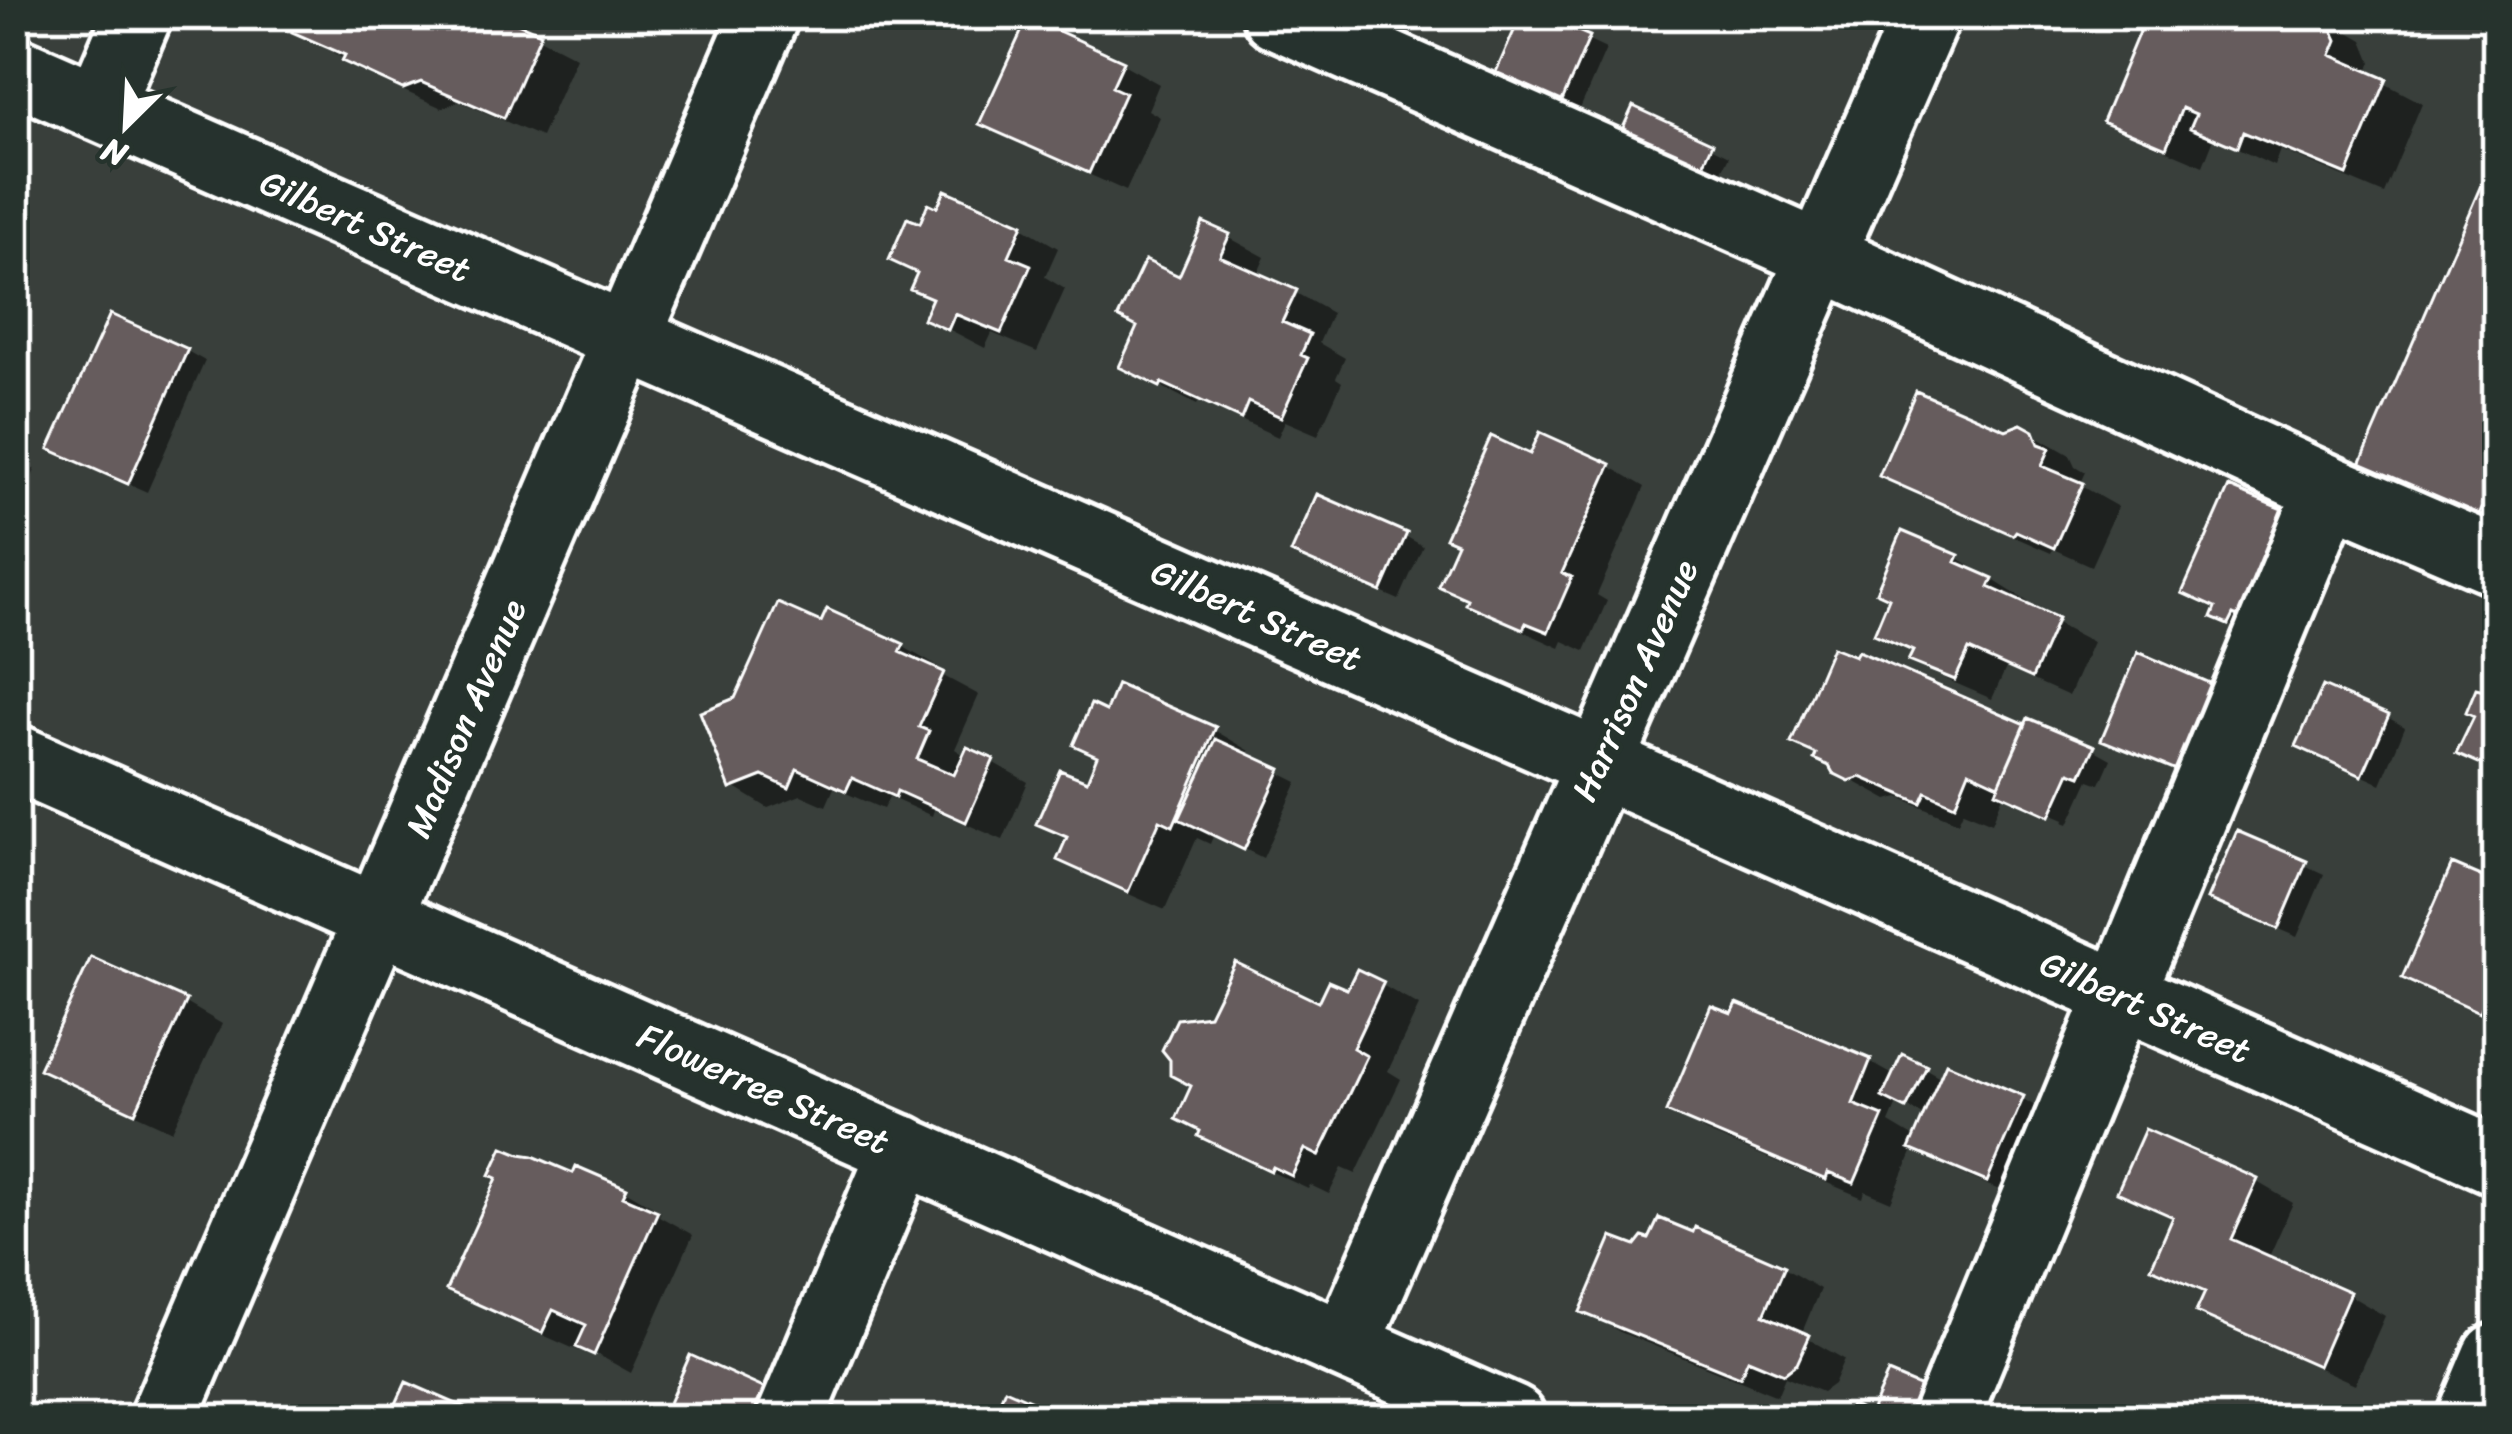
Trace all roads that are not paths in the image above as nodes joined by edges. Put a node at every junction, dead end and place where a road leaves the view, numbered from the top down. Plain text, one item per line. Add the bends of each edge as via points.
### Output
1 (138, 15) edge
2 (765, 15) edge
3 (1276, 15) edge
4 (1926, 15) edge
5 (15, 70) edge
6 (98, 107) junction
7 (1820, 255) junction
8 (627, 340) junction
9 (2329, 489) junction
10 (2497, 561) edge
11 (15, 758) edge
12 (1598, 763) junction
13 (380, 919) junction
14 (2118, 994) junction
15 (903, 1149) junction
16 (2497, 1161) edge
17 (1346, 1346) junction
18 (2497, 1357) edge
19 (1403, 1397) edge
20 (163, 1419) edge
21 (790, 1419) edge
22 (1513, 1419) edge
23 (1945, 1419) edge
24 (2471, 1419) edge

1 - 6 street
2 - 8 street, Madison Avenue
3 - 7 street
4 - 7 street, Harrison Avenue
5 - 6 street, Gilbert Street
6 - 8 street, Gilbert Street
7 - 9 street
7 - 12 street, Harrison Avenue
8 - 12 street, Gilbert Street
8 - 13 street, Madison Avenue
9 - 10 street
9 - 14 street
11 - 13 street, Flowerree Street
12 - 14 street, Gilbert Street
12 - 17 street, Harrison Avenue
13 - 15 street, Flowerree Street
13 - 20 street, Madison Avenue
14 - 16 street, Gilbert Street
14 - 23 street
15 - 17 street, Flowerree Street
15 - 21 street
17 - 19 street, Flowerree Street
18 - 24 street
19 - 22 street, Flowerree Street

